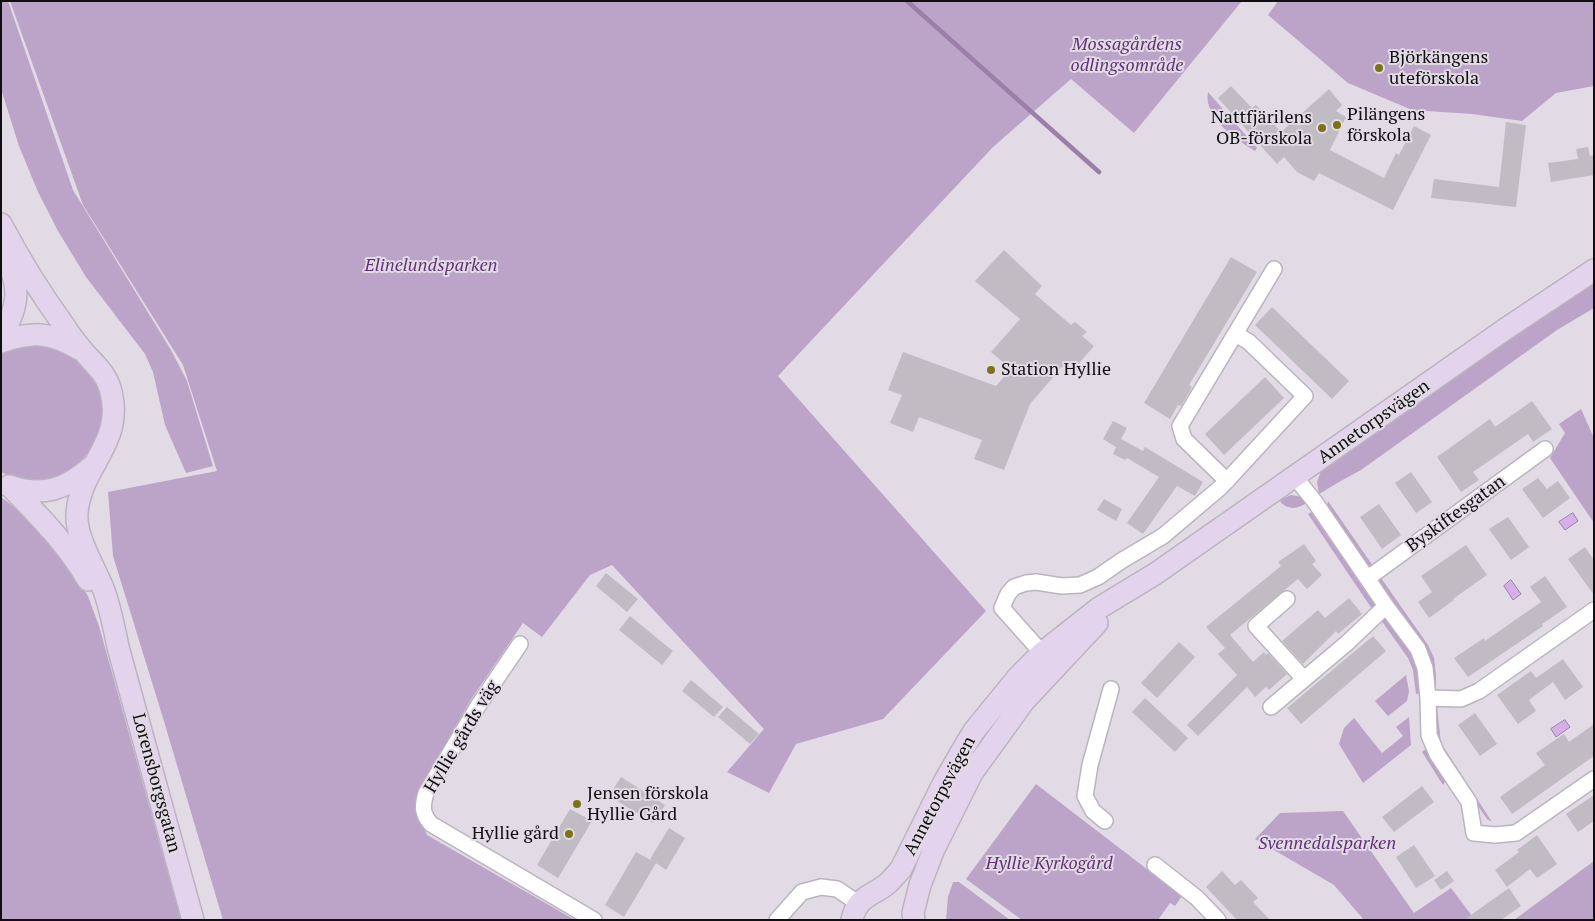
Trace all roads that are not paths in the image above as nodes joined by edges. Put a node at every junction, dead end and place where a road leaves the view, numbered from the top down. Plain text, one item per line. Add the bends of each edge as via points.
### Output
1 (1, 224) edge
2 (1, 245) edge
3 (1274, 269) dead end
4 (1594, 270) edge
5 (1236, 334) junction
6 (1, 337) edge
7 (1, 342) edge
8 (84, 352) junction
9 (1545, 449) dead end
10 (94, 464) junction
11 (1295, 477) junction
12 (1227, 481) junction
13 (6, 484) edge
14 (1368, 578) junction
15 (1287, 599) dead end
16 (1386, 606) junction
17 (1594, 610) edge
18 (520, 644) dead end
19 (118, 646) junction
20 (1050, 659) junction
21 (1304, 679) junction
22 (1110, 689) dead end
23 (1428, 698) junction
24 (1271, 707) dead end
25 (1594, 779) edge
26 (1105, 821) dead end
27 (1155, 865) dead end
28 (876, 891) junction
29 (855, 911) edge
30 (913, 916) edge
31 (193, 920) edge
32 (594, 920) edge
33 (777, 920) edge
34 (1218, 920) edge

1 - 8 main road, Lorensborgsgatan via 31,278
2 - 6 main road via 17,293 9,324
3 - 5 street
4 - 11 main road, Annetorpsvägen
5 - 12 street via 1180,426 1184,439
5 - 12 street via 1249,342 1305,396
7 - 8 main road, Lorensborgsgatan via 18,336 42,334 68,342
8 - 10 main road, Lorensborgsgatan via 102,372 112,402 110,433
9 - 14 street, Byskiftesgatan
10 - 13 main road, Lorensborgsgatan via 70,484 56,489 39,492
10 - 19 main road, Lorensborgsgatan via 80,497 78,529 103,590
11 - 14 street
11 - 20 main road, Annetorpsvägen via 1155,574 1099,608
12 - 20 street via 1164,536 1098,578 1080,585 1036,582 1014,587 1002,608
13 - 19 main road, Lorensborgsgatan via 47,524 77,561
14 - 16 street
15 - 21 street via 1256,626
16 - 21 street
16 - 23 street via 1418,649 1426,668
17 - 23 street via 1479,690 1462,699
18 - 32 street, Hyllie gårds väg via 474,712 429,788 423,810 431,824
19 - 31 main road, Lorensborgsgatan
20 - 28 main road, Annetorpsvägen via 1018,677 974,732 944,782 900,869 894,878
20 - 30 main road, Annetorpsvägen via 972,773 934,849 920,885
21 - 24 street
22 - 26 street via 1085,796
23 - 25 street via 1429,735 1437,754 1470,802 1474,833 1516,833
27 - 34 street
28 - 29 main road, Annetorpsvägen via 866,896
28 - 30 main road, Annetorpsvägen via 897,894 908,903
29 - 33 street via 837,889 822,887 802,892

